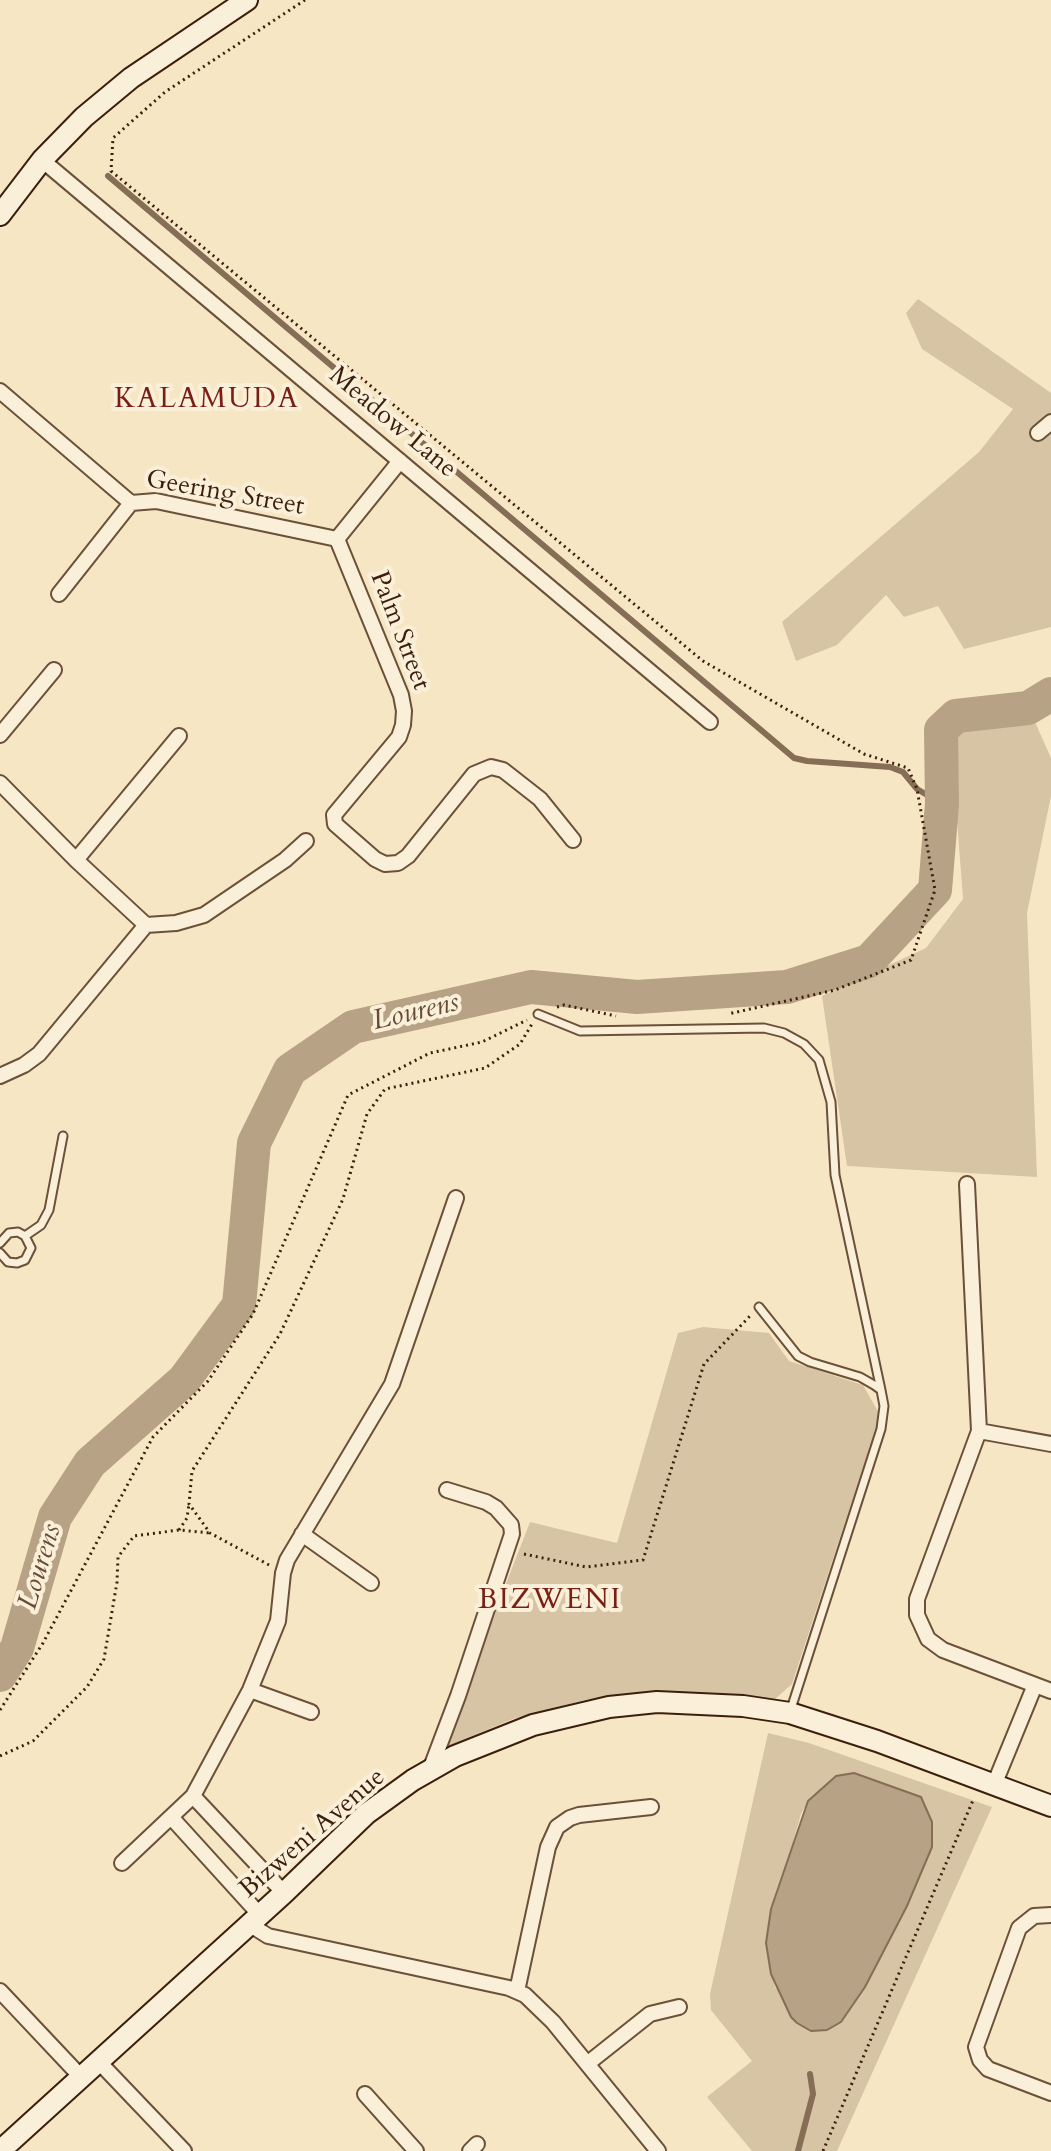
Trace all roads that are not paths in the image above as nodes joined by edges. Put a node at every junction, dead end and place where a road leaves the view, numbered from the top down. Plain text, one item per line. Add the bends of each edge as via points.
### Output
1 (247, 0) edge
2 (42, 160) junction
3 (0, 215) edge
4 (0, 391) edge
5 (1051, 422) edge
6 (1038, 433) dead end
7 (400, 461) junction
8 (131, 503) junction
9 (337, 539) junction
10 (59, 594) dead end
11 (54, 670) dead end
12 (710, 722) dead end
13 (0, 735) edge
14 (179, 736) dead end
15 (0, 783) edge
16 (573, 840) dead end
17 (306, 841) dead end
18 (76, 860) junction
19 (146, 925) junction
20 (538, 1014) road end
21 (0, 1076) edge
22 (63, 1136) dead end
23 (967, 1184) dead end
24 (456, 1198) dead end
25 (25, 1236) junction
26 (0, 1243) edge
27 (1, 1258) edge
28 (759, 1307) road end
29 (881, 1390) junction
30 (979, 1431) junction
31 (1051, 1444) edge
32 (447, 1490) dead end
33 (302, 1534) junction
34 (371, 1583) dead end
35 (1035, 1685) junction
36 (250, 1690) junction
37 (1051, 1691) edge
38 (311, 1712) dead end
39 (790, 1713) junction
40 (430, 1771) junction
41 (988, 1783) junction
42 (193, 1796) junction
43 (1051, 1806) edge
44 (651, 1807) dead end
45 (171, 1817) junction
46 (122, 1863) dead end
47 (284, 1893) junction
48 (1051, 1915) edge
49 (255, 1920) junction
50 (0, 1991) edge
51 (517, 1991) junction
52 (679, 2007) dead end
53 (100, 2063) junction
54 (587, 2064) junction
55 (82, 2078) junction
56 (1051, 2093) edge
57 (365, 2094) dead end
58 (0, 2151) edge
59 (184, 2151) edge
60 (416, 2151) edge
61 (658, 2151) edge

1 - 2 street via 131,78
2 - 3 street
2 - 7 street, Meadow Lane
4 - 8 street, Geering Street
5 - 6 street
7 - 9 street
7 - 12 street, Meadow Lane
8 - 9 street, Geering Street via 156,501
8 - 10 street
9 - 16 street, Palm Street via 404,711 392,748 333,819 337,827 375,859 398,863 474,774 491,767 533,792
11 - 13 street
14 - 18 street
15 - 18 street
17 - 19 street via 204,915
18 - 19 street
19 - 21 street via 39,1054
20 - 29 lane via 580,1031 764,1028 804,1044 819,1060 831,1102 835,1175
22 - 25 lane via 49,1210 41,1225
23 - 30 street
24 - 33 street via 392,1384
25 - 26 lane via 9,1233
25 - 27 lane via 31,1248 25,1260 12,1263
28 - 29 lane via 798,1356 860,1377
29 - 39 lane via 881,1429
30 - 31 street
30 - 35 street via 917,1599 917,1615 928,1639 943,1650
32 - 40 street via 486,1502 505,1516 512,1534
33 - 34 street
33 - 36 street via 283,1573 278,1621
35 - 37 street
35 - 41 street
36 - 38 street
36 - 42 street
39 - 40 street, Bizweni Avenue via 700,1703 609,1707 496,1738
39 - 41 street, Bizweni Avenue
40 - 47 street, Bizweni Avenue via 366,1814
41 - 43 street, Bizweni Avenue
42 - 45 street
42 - 47 street
44 - 51 street via 579,1815 557,1827 548,1847
45 - 46 street
45 - 49 street
47 - 49 street, Bizweni Avenue
48 - 56 street via 1034,1916 1019,1928 976,2047 988,2069
49 - 51 street via 268,1936
49 - 53 street, Bizweni Avenue
50 - 55 street
51 - 54 street via 538,2006
52 - 54 street via 650,2014
53 - 55 street, Bizweni Avenue
53 - 59 street
54 - 61 street
55 - 58 street, Bizweni Avenue
57 - 60 street

